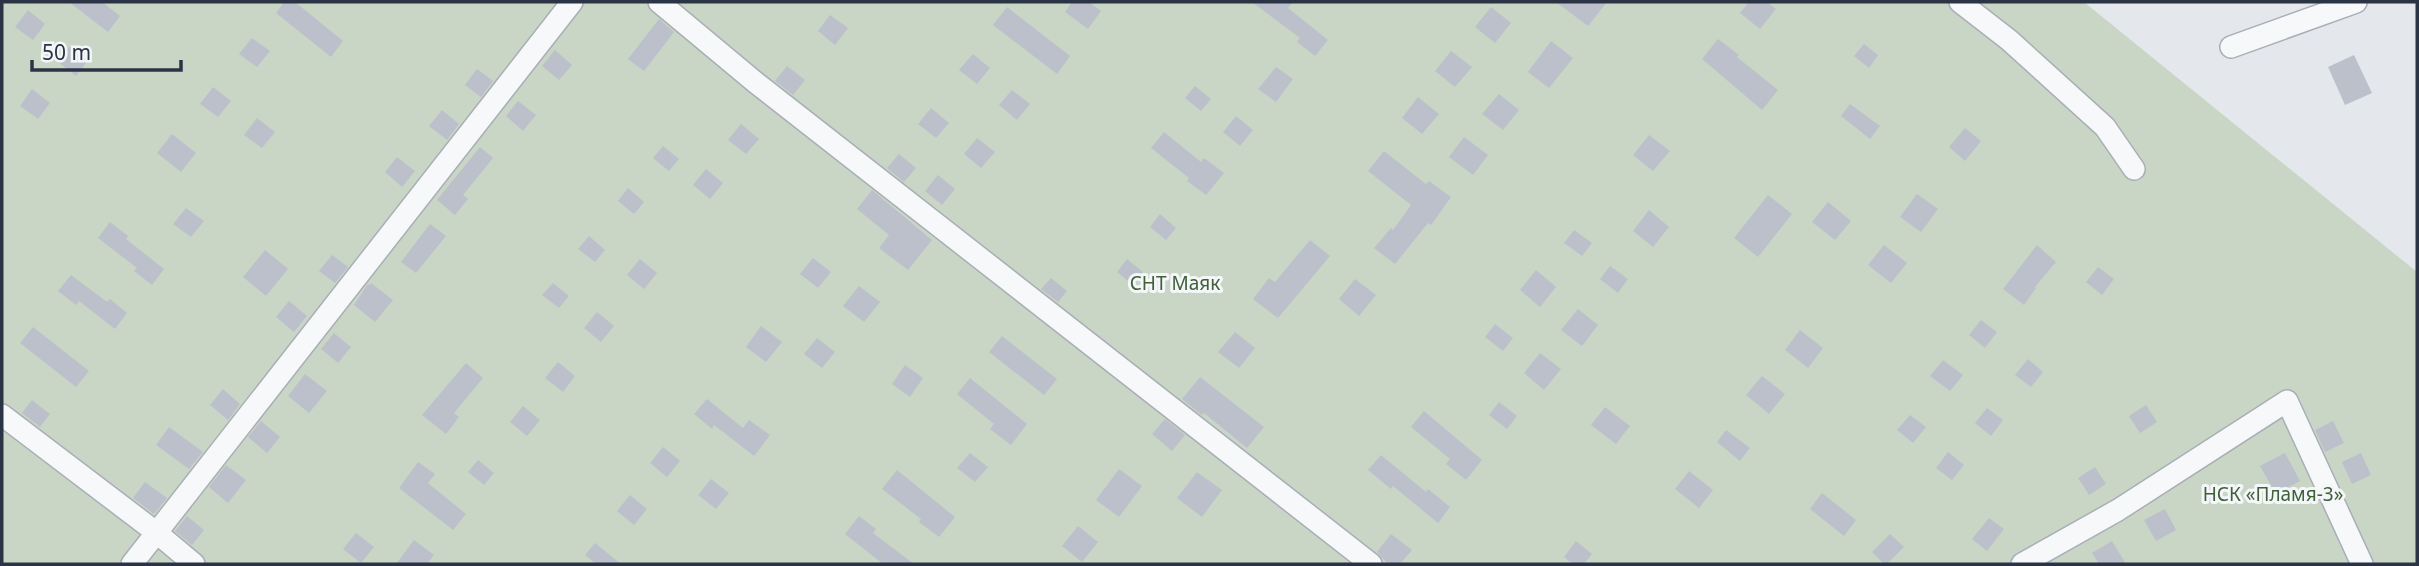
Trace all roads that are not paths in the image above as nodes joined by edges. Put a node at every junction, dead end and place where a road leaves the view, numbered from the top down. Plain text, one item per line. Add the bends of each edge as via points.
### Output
1 (572, 2) edge
2 (659, 2) edge
3 (1960, 2) edge
4 (2356, 2) edge
5 (2231, 47) dead end
6 (2134, 169) dead end
7 (2, 415) edge
8 (157, 533) junction
9 (132, 564) edge
10 (194, 564) edge
11 (1371, 564) edge
12 (2022, 564) edge
13 (2362, 564) edge

1 - 8 street
2 - 11 street
3 - 6 street via 2105,127
4 - 5 street
7 - 8 street
8 - 9 street
8 - 10 street
12 - 13 street via 2118,510 2287,401

